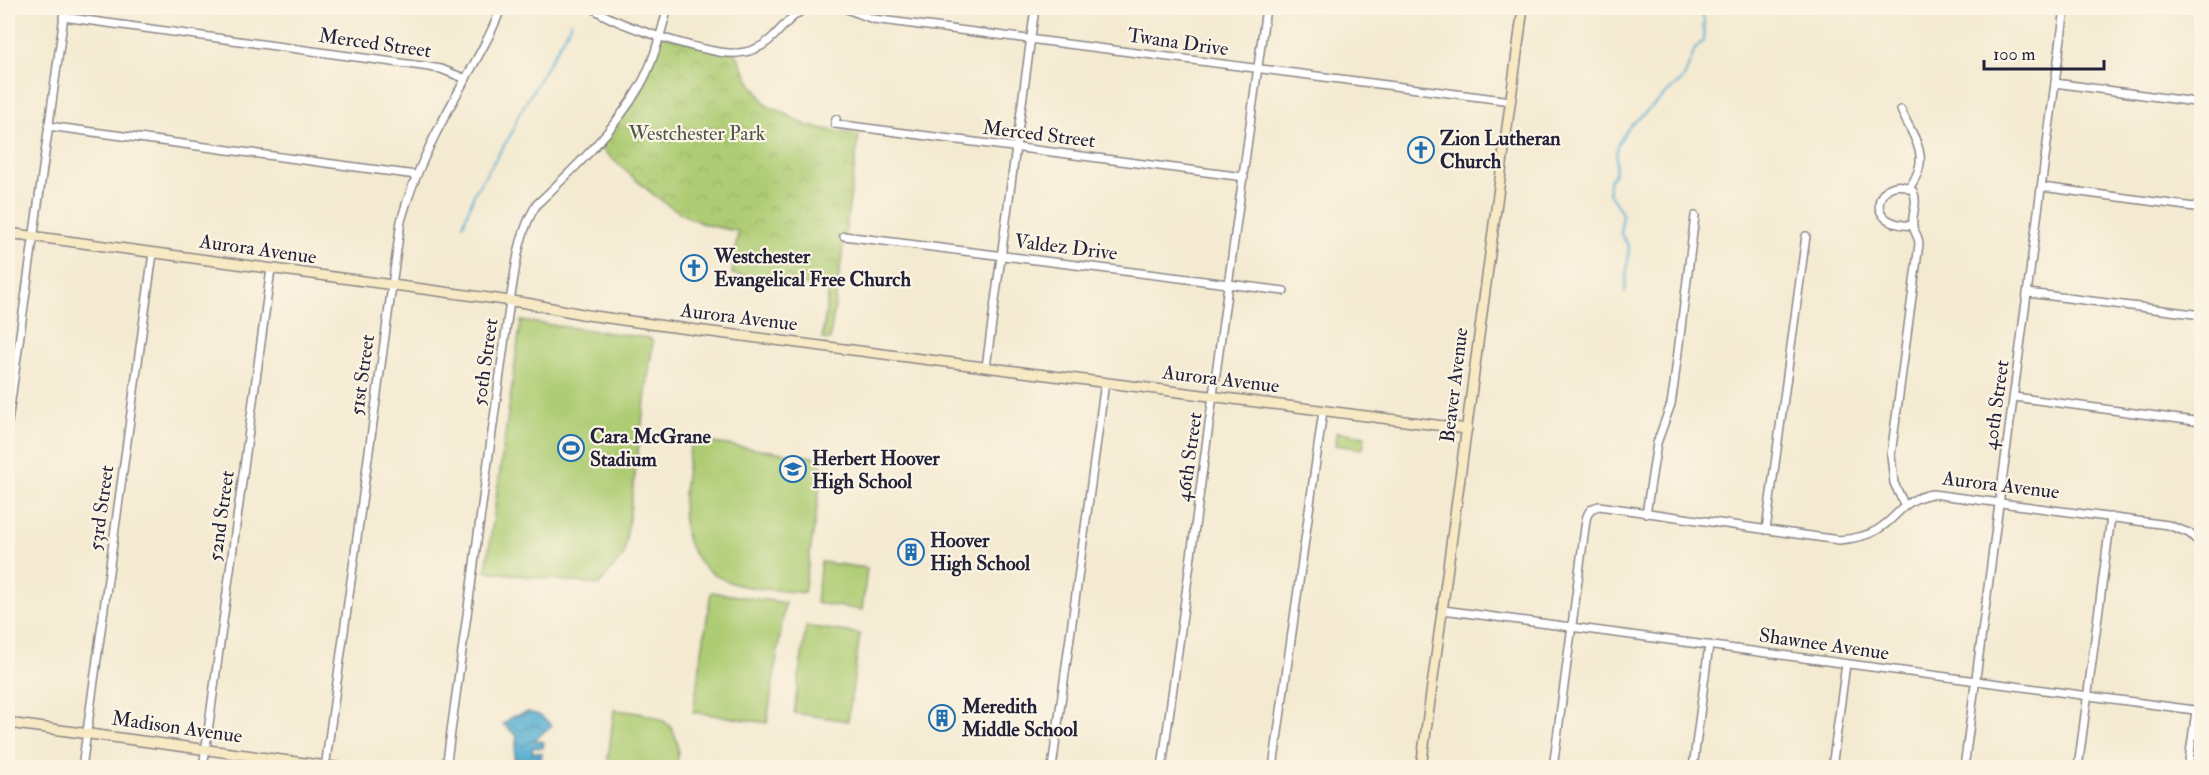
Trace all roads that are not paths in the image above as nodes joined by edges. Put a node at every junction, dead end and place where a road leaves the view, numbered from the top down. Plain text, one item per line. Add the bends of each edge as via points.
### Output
1 (65, 8) edge
2 (501, 8) edge
3 (593, 8) edge
4 (668, 8) edge
5 (808, 8) edge
6 (844, 8) edge
7 (1035, 8) edge
8 (1266, 8) edge
9 (1523, 8) edge
10 (2065, 8) edge
11 (63, 17) junction
12 (660, 35) junction
13 (1031, 39) junction
14 (1259, 70) junction
15 (466, 79) junction
16 (2055, 83) junction
17 (1511, 101) junction
18 (2202, 103) edge
19 (1901, 110) dead end
20 (836, 119) dead end
21 (48, 126) junction
22 (1016, 147) junction
23 (416, 175) junction
24 (1244, 177) junction
25 (2042, 187) junction
26 (1909, 188) junction
27 (2202, 208) edge
28 (1695, 216) dead end
29 (1913, 226) junction
30 (8, 233) edge
31 (33, 236) junction
32 (844, 236) dead end
33 (1806, 236) dead end
34 (153, 253) junction
35 (1001, 256) junction
36 (271, 269) junction
37 (1229, 284) junction
38 (391, 285) junction
39 (1284, 291) dead end
40 (2028, 293) junction
41 (510, 301) junction
42 (2202, 315) edge
43 (986, 367) junction
44 (1105, 382) junction
45 (1214, 396) junction
46 (2014, 397) junction
47 (1323, 411) junction
48 (8, 422) edge
49 (2202, 422) edge
50 (1467, 429) junction
51 (2000, 502) junction
52 (1904, 504) junction
53 (1646, 514) junction
54 (2111, 517) junction
55 (1766, 530) junction
56 (2202, 545) edge
57 (1443, 610) junction
58 (1572, 627) junction
59 (1709, 645) junction
60 (1846, 664) junction
61 (1976, 681) junction
62 (2088, 696) junction
63 (2199, 711) edge
64 (8, 723) edge
65 (87, 733) junction
66 (206, 749) junction
67 (325, 766) edge
68 (82, 768) edge
69 (203, 768) edge
70 (342, 768) edge
71 (446, 768) edge
72 (1052, 768) edge
73 (1162, 768) edge
74 (1273, 768) edge
75 (1422, 768) edge
76 (1553, 768) edge
77 (1693, 768) edge
78 (1832, 768) edge
79 (1964, 768) edge
80 (2078, 768) edge
81 (2188, 768) edge

1 - 11 street
2 - 15 street, 51st Street
3 - 12 street via 617,22
4 - 12 street, 50th Street
5 - 12 street via 787,21 765,44 746,52 720,52
6 - 13 street, Twana Drive via 873,19
7 - 13 street
8 - 14 street, 46th Street
9 - 17 street, Beaver Avenue
10 - 16 street, 40th Street
11 - 15 street, Merced Street via 422,66
11 - 21 street
12 - 41 street, 50th Street via 648,70 627,106 528,217
13 - 14 street, Twana Drive
13 - 22 street
14 - 17 street, Twana Drive
14 - 24 street, 46th Street
15 - 23 street, 51st Street
16 - 18 street
16 - 25 street, 40th Street
17 - 50 street, Beaver Avenue
19 - 26 street via 1921,154 1920,170
20 - 22 street, Merced Street via 835,124
21 - 23 street
21 - 31 street
22 - 24 street, Merced Street
22 - 35 street
23 - 38 street, 51st Street via 401,221
24 - 37 street, 46th Street
25 - 27 street
25 - 40 street, 40th Street
26 - 29 street via 1916,202
26 - 29 street via 1889,188 1879,204 1887,220
28 - 53 street via 1671,404 1657,443
29 - 52 street via 1919,248 1891,455 1894,483
30 - 31 street, Aurora Avenue
31 - 34 street, Aurora Avenue
31 - 48 street
32 - 35 street, Valdez Drive
33 - 55 street
34 - 36 street, Aurora Avenue
34 - 65 street, 53rd Street
35 - 37 street, Valdez Drive
35 - 43 street
36 - 38 street, Aurora Avenue
36 - 66 street, 52nd Street
37 - 39 street, Valdez Drive
37 - 45 street, 46th Street
38 - 41 street, Aurora Avenue
38 - 67 street, 51st Street
40 - 42 street
40 - 46 street, 40th Street
41 - 43 street, Aurora Avenue
41 - 71 street, 50th Street
43 - 44 street, Aurora Avenue
44 - 45 street, Aurora Avenue
44 - 72 street
45 - 47 street, Aurora Avenue
45 - 73 street, 46th Street
46 - 49 street
46 - 51 street, 40th Street
47 - 50 street, Aurora Avenue
47 - 74 street
50 - 57 street, Beaver Avenue
51 - 52 street, Aurora Avenue via 1932,494
51 - 54 street, Aurora Avenue
51 - 61 street, 40th Street
52 - 55 street, Aurora Avenue via 1879,529 1859,538 1839,540
53 - 55 street, Aurora Avenue
53 - 58 street, Aurora Avenue via 1599,506 1588,512
54 - 56 street, Aurora Avenue via 2179,528
54 - 62 street
57 - 58 street, Shawnee Avenue
57 - 75 street, Beaver Avenue
58 - 59 street, Shawnee Avenue
58 - 76 street
59 - 60 street, Shawnee Avenue
59 - 77 street
60 - 61 street, Shawnee Avenue
60 - 78 street
61 - 62 street, Shawnee Avenue
61 - 79 street, 40th Street
62 - 63 street, Shawnee Avenue
62 - 80 street
63 - 81 street
64 - 65 street, Madison Avenue
65 - 66 street, Madison Avenue
65 - 68 street, 53rd Street
66 - 67 street, Madison Avenue
66 - 69 street, 52nd Street
67 - 70 street, Madison Avenue

